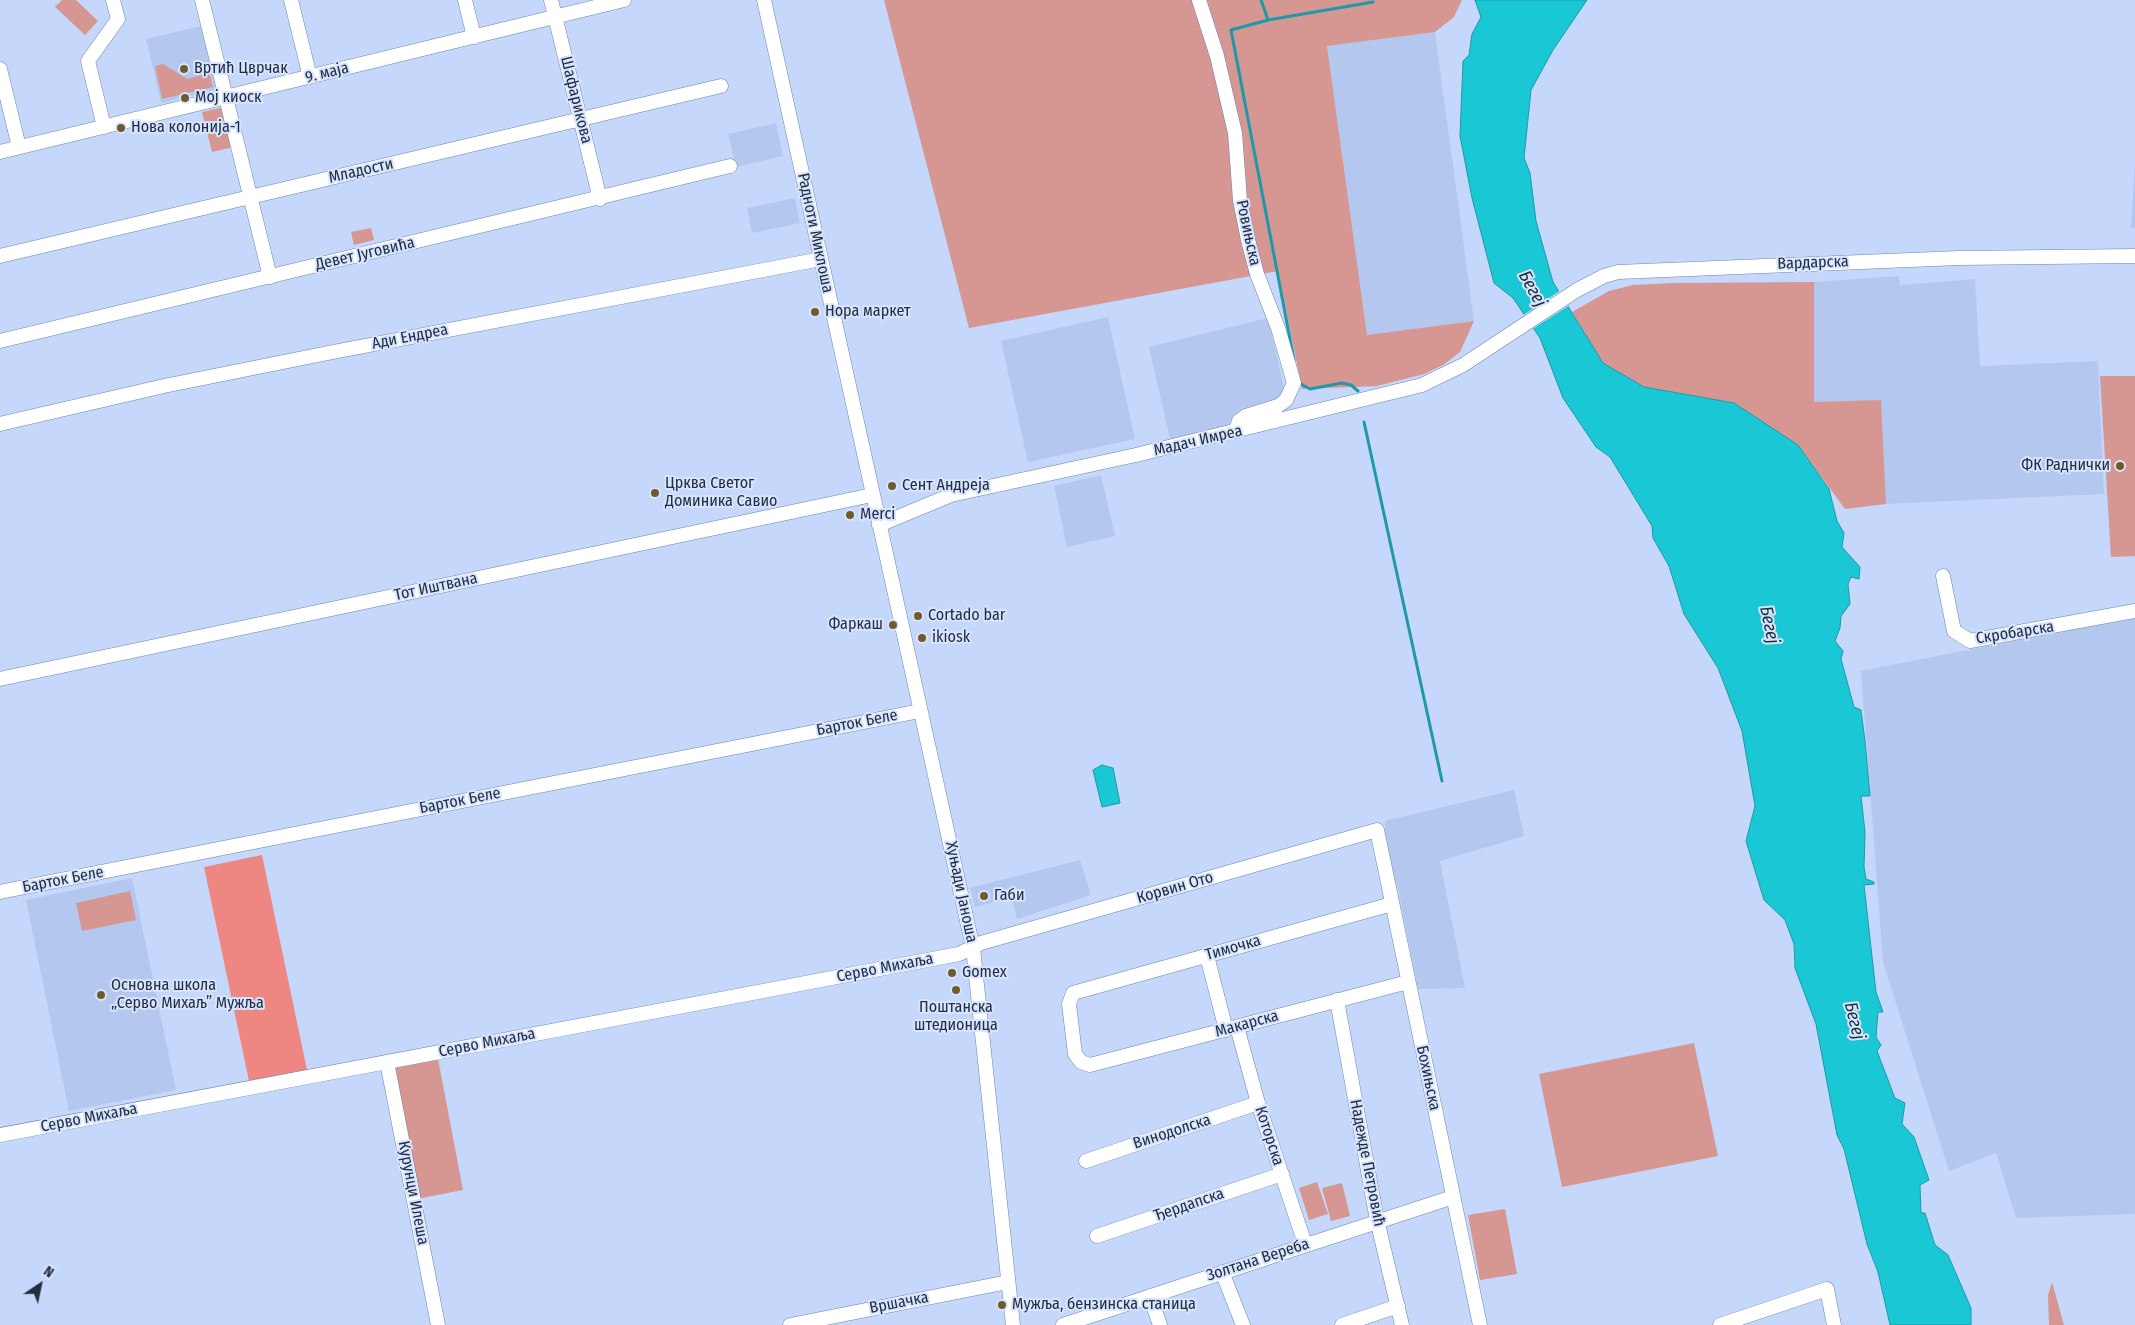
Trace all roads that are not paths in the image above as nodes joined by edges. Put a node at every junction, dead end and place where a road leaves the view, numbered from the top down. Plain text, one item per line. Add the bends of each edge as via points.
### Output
1 (113, 0) edge
2 (202, 0) edge
3 (291, 0) edge
4 (465, 0) edge
5 (551, 0) edge
6 (624, 0) edge
7 (764, 0) edge
8 (1199, 0) edge
9 (555, 17) junction
10 (474, 37) junction
11 (0, 69) edge
12 (310, 77) junction
13 (721, 86) dead end
14 (226, 97) junction
15 (580, 119) junction
16 (104, 127) junction
17 (19, 147) junction
18 (0, 152) edge
19 (730, 166) dead end
20 (250, 197) junction
21 (600, 199) junction
22 (0, 256) edge
23 (2135, 256) edge
24 (821, 258) junction
25 (270, 277) junction
26 (1509, 335) joint
27 (0, 341) edge
28 (0, 424) edge
29 (1238, 431) junction
30 (872, 495) junction
31 (879, 525) junction
32 (1943, 576) dead end
33 (2135, 611) edge
34 (0, 679) edge
35 (920, 711) junction
36 (1377, 830) joint
37 (0, 892) edge
38 (1392, 904) junction
39 (973, 948) junction
40 (1207, 956) junction
41 (1408, 982) junction
42 (1337, 1000) junction
43 (1232, 1028) junction
44 (387, 1062) junction
45 (1086, 1065) joint
46 (1258, 1104) junction
47 (0, 1135) edge
48 (1086, 1161) dead end
49 (1282, 1174) junction
50 (1453, 1197) junction
51 (1377, 1220) junction
52 (1097, 1236) dead end
53 (1305, 1244) junction
54 (1222, 1272) junction
55 (1008, 1282) junction
56 (1150, 1296) junction
57 (1398, 1306) junction
58 (438, 1325) edge
59 (790, 1325) edge
60 (1013, 1325) edge
61 (1063, 1325) edge
62 (1160, 1325) edge
63 (1243, 1325) edge
64 (1342, 1325) edge
65 (1402, 1325) edge
66 (1480, 1325) edge
67 (1720, 1325) edge
68 (1834, 1325) edge

1 - 16 street via 118,19 88,61
2 - 14 street
3 - 12 street
4 - 10 street
5 - 9 street, Шафарикова
6 - 9 street, 9. маја
7 - 24 street, Радноти Миклоша
8 - 29 street, Ровињска via 1217,56 1235,133 1240,200 1248,240 1294,384 1286,400 1278,406 1246,416 1239,421
9 - 10 street, 9. маја
9 - 15 street, Шафарикова
10 - 12 street, 9. маја
11 - 17 street
12 - 14 street, 9. маја
13 - 15 street, Младости
14 - 16 street, 9. маја
14 - 20 street
15 - 20 street, Младости
15 - 21 street, Шафарикова
16 - 17 street, 9. маја
17 - 18 street, 9. маја
19 - 21 street, Девет Југовића
20 - 22 street, Младости
20 - 25 street
21 - 25 street, Девет Југовића
23 - 26 street, Вардарска via 1959,258 1633,270 1604,276 1577,290
24 - 28 street, Ади Ендреа via 164,386
24 - 30 street, Радноти Миклоша
25 - 27 street, Девет Југовића
26 - 29 street, Мадач Имреа via 1422,385
29 - 31 street, Мадач Имреа via 951,495
30 - 31 street, Хуњади Јаноша
30 - 34 street, Тот Иштвана
31 - 35 street, Хуњади Јаноша
32 - 33 street, Скробарска via 1954,631 1970,641
35 - 37 street, Барток Беле
35 - 39 street, Хуњади Јаноша
36 - 38 street, Бохињска
36 - 39 street, Корвин Ото via 981,943
38 - 40 street, Тимочка
38 - 41 street, Бохињска
39 - 44 street, Серво Михаља via 959,954
39 - 55 street, Хуњади Јаноша
40 - 43 street, Которска
40 - 45 street, Тимочка via 1073,993 1069,1004 1074,1054
41 - 42 street, Макарска
41 - 50 street, Бохињска
42 - 43 street, Макарска
42 - 51 street, Надежде Петровић
43 - 45 street, Макарска
43 - 46 street, Которска
44 - 47 street, Серво Михаља
44 - 58 street, Курунци Илеша
46 - 48 street, Винодолска
46 - 49 street, Которска
49 - 52 street, Ђердапска
49 - 53 street, Которска
50 - 51 street, Золтана Вереба
50 - 66 street, Бохињска
51 - 53 street, Золтана Вереба
51 - 57 street, Надежде Петровић
53 - 54 street, Золтана Вереба
54 - 56 street, Золтана Вереба
54 - 63 street
55 - 59 street, Вршачка
55 - 60 street, Хуњади Јаноша
56 - 61 street, Золтана Вереба
56 - 62 street
57 - 64 street
57 - 65 street, Надежде Петровић
67 - 68 street via 1827,1289

